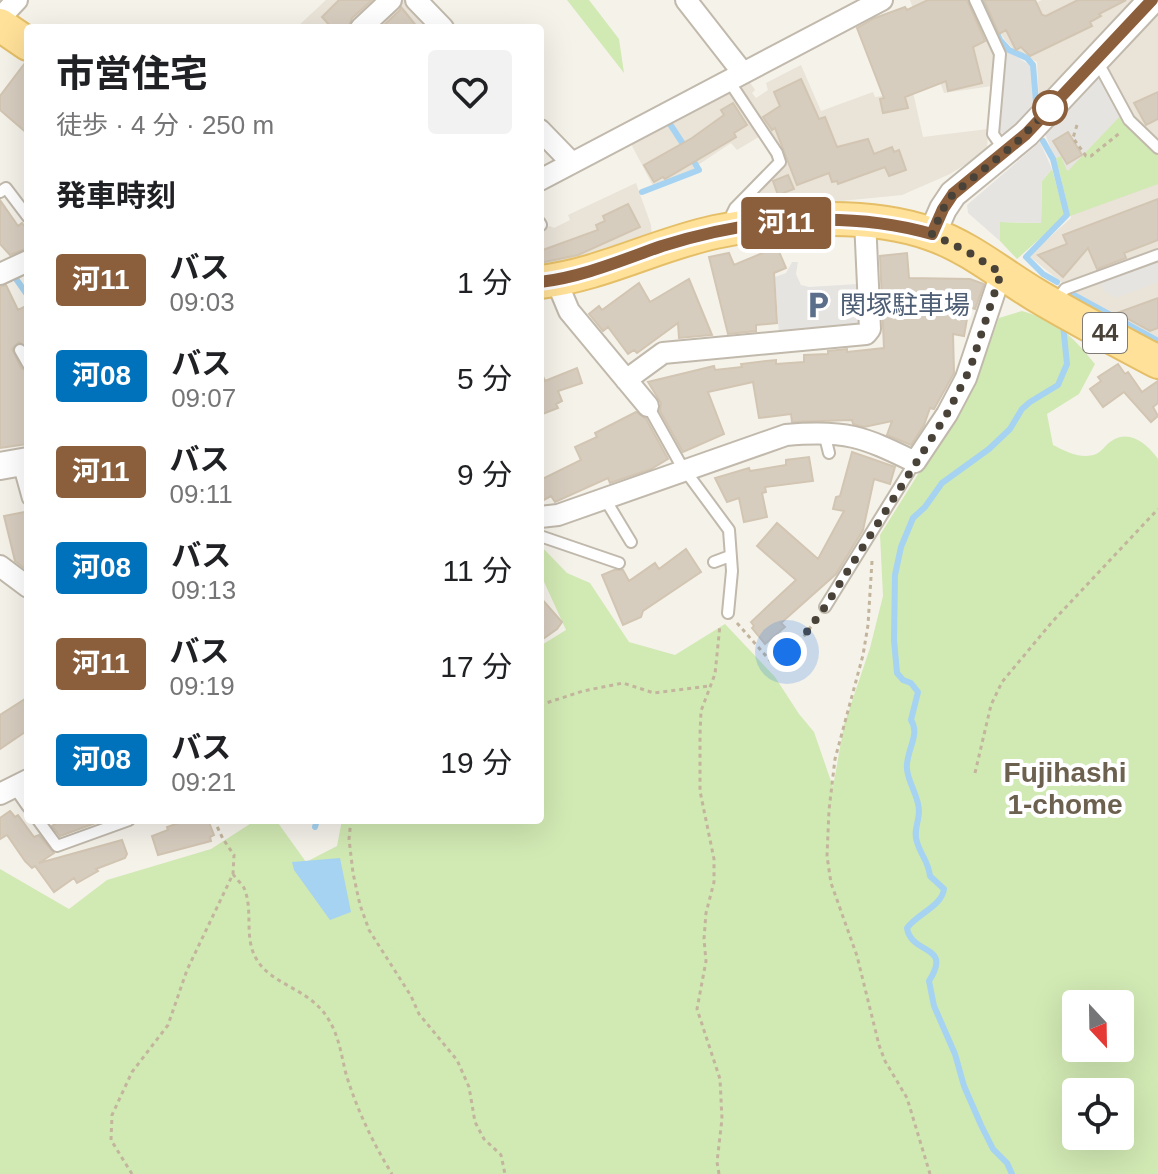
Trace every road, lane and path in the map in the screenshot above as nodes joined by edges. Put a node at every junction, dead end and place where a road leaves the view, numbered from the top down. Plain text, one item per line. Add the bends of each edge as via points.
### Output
1 (17, 0) edge
2 (391, 0) edge
3 (416, 0) edge
4 (686, 0) edge
5 (882, 0) edge
6 (975, 0) edge
7 (1152, 0) edge
8 (0, 18) edge
9 (365, 24) edge
10 (439, 24) edge
11 (0, 25) edge
12 (24, 41) edge
13 (1094, 63) junction
14 (736, 77) junction
15 (1077, 125) dead end
16 (1135, 127) junction
17 (544, 134) edge
18 (1158, 148) edge
19 (1006, 152) junction
20 (572, 163) junction
21 (544, 178) edge
22 (0, 192) edge
23 (24, 212) edge
24 (865, 220) junction
25 (734, 229) junction
26 (932, 234) junction
27 (1158, 255) edge
28 (24, 263) edge
29 (1001, 273) junction
30 (0, 274) edge
31 (548, 281) edge
32 (1053, 304) junction
33 (20, 350) dead end
34 (24, 357) edge
35 (1158, 362) edge
36 (626, 380) junction
37 (648, 406) joint
38 (915, 462) junction
39 (15, 463) edge
40 (684, 470) junction
41 (24, 488) edge
42 (605, 499) junction
43 (1158, 509) edge
44 (544, 517) edge
45 (544, 537) edge
46 (868, 540) junction
47 (631, 542) dead end
48 (730, 556) junction
49 (714, 562) dead end
50 (619, 563) dead end
51 (0, 566) edge
52 (24, 584) edge
53 (825, 607) joint
54 (728, 613) junction
55 (709, 686) junction
56 (544, 704) edge
57 (975, 773) dead end
58 (41, 824) edge
59 (118, 824) edge
60 (216, 824) edge
61 (351, 824) edge
62 (233, 874) junction
63 (132, 1174) edge
64 (392, 1174) edge
65 (505, 1174) edge
66 (719, 1174) edge
67 (930, 1174) edge

1 - 8 street
2 - 9 street
3 - 10 street
4 - 14 street
5 - 14 street
6 - 19 lane via 1000,54 993,134
7 - 13 street
11 - 12 main road
13 - 16 lane
13 - 19 street
14 - 20 street
14 - 25 lane via 780,162 735,208
15 - 16 path via 1073,138 1088,156
16 - 18 lane
17 - 20 street
19 - 26 street via 953,194
20 - 21 street
22 - 23 lane via 6,188
24 - 25 main road, 44
24 - 26 main road, 44
24 - 36 street via 870,329 866,334 663,353
25 - 31 main road, 44
26 - 29 main road, 44
27 - 32 lane via 1065,289
28 - 30 street
29 - 32 main road, 44
29 - 38 street via 966,378
31 - 36 street
32 - 35 main road, 44
33 - 34 lane
36 - 37 street
37 - 40 lane
38 - 40 street via 849,434 827,443 786,435
38 - 46 lane
39 - 41 lane
40 - 42 street
40 - 48 lane via 729,530
42 - 44 street
42 - 47 lane
43 - 57 path via 1002,682 991,705
45 - 50 lane
46 - 53 lane
46 - 67 path via 868,625 835,759 827,856 879,1045 907,1098
48 - 49 lane
48 - 54 lane
51 - 52 street
53 - 54 path via 801,640 773,664
54 - 55 path via 720,625
55 - 56 path via 654,693 623,683
55 - 66 path via 701,711 698,770 714,882 697,1009 720,1079
58 - 59 lane via 57,846
60 - 62 path via 234,855
61 - 65 path via 353,873 369,930 419,1014 457,1060 475,1122 501,1155
62 - 63 path via 187,970 168,1025 132,1072 112,1115 111,1140
62 - 64 path via 244,888 256,960 269,974 315,1000 329,1019 359,1109

